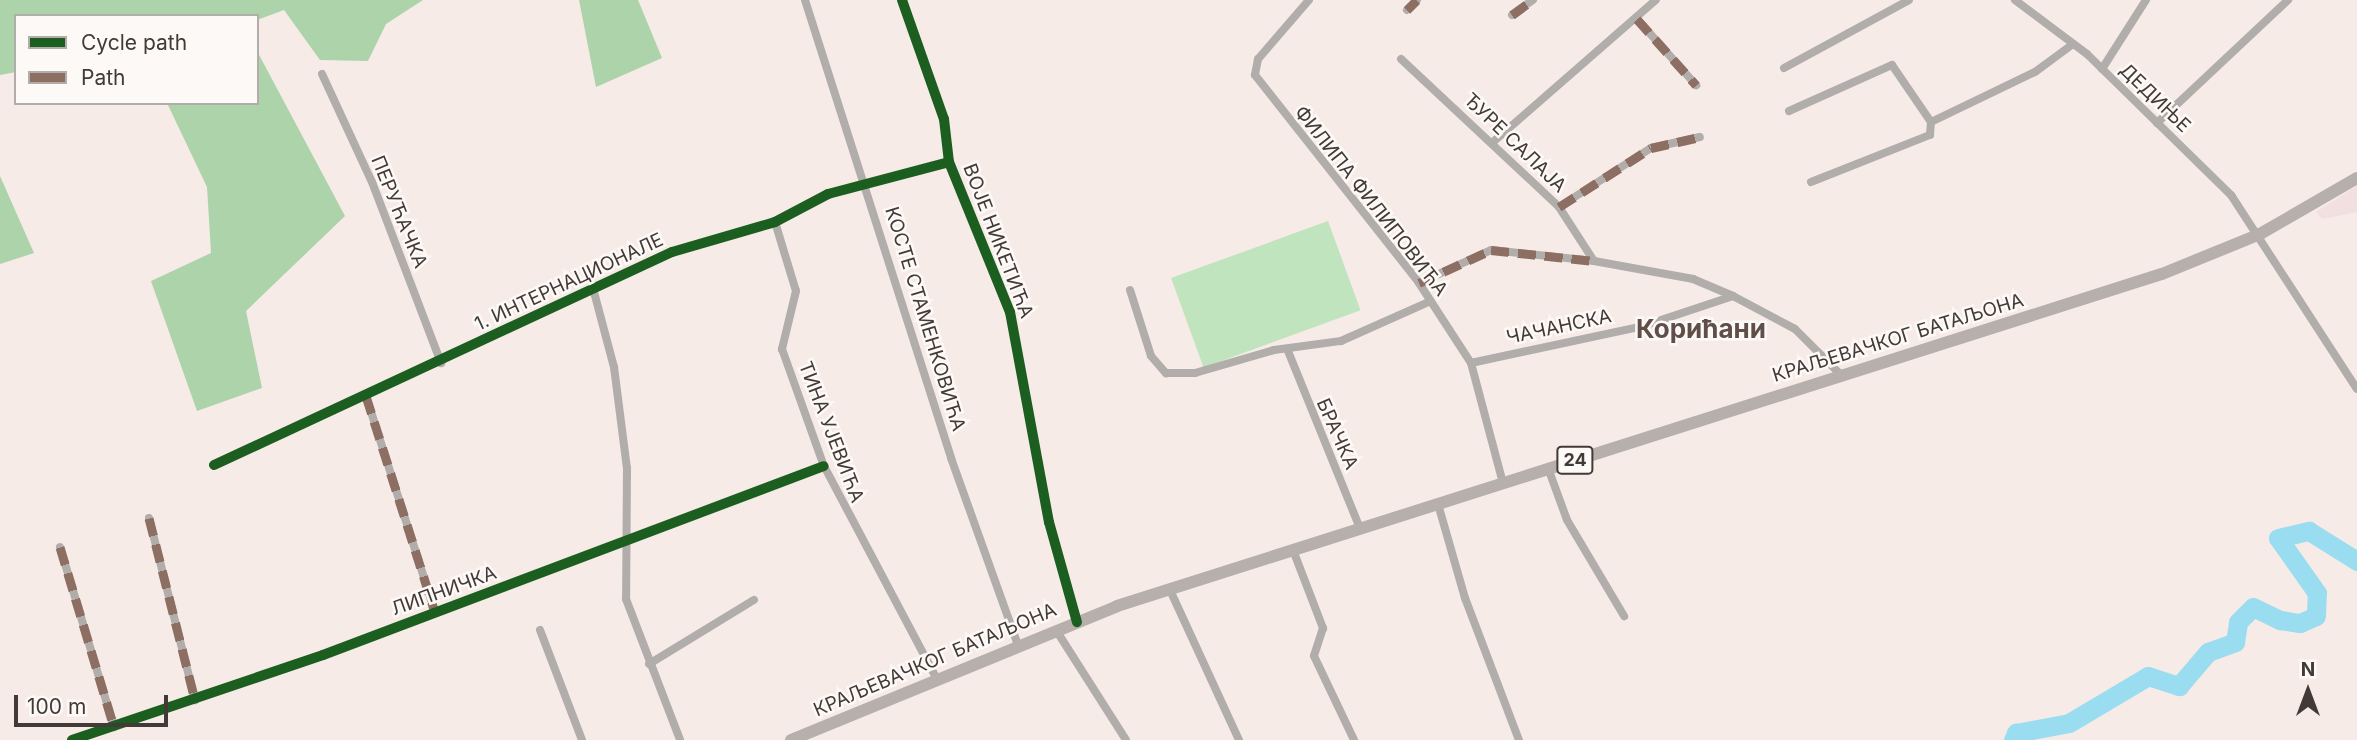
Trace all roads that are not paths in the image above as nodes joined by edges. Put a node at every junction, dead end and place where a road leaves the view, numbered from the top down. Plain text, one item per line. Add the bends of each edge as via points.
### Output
1 (805, 0) edge
2 (902, 0) edge
3 (1308, 0) edge
4 (1417, 0) edge
5 (1533, 0) edge
6 (1656, 0) edge
7 (1909, 0) edge
8 (2014, 0) edge
9 (2146, 0) edge
10 (2288, 0) edge
11 (1407, 10) dead end
12 (1512, 15) dead end
13 (1637, 19) junction
14 (2073, 44) junction
15 (1401, 59) dead end
16 (1784, 68) dead end
17 (2102, 69) junction
18 (322, 74) dead end
19 (1696, 85) dead end
20 (1789, 111) dead end
21 (1931, 122) junction
22 (2157, 123) junction
23 (1700, 137) dead end
24 (1493, 142) junction
25 (949, 162) junction
26 (2357, 178) edge
27 (1811, 182) dead end
28 (867, 183) junction
29 (1559, 207) junction
30 (775, 222) junction
31 (2260, 234) junction
32 (1594, 261) junction
33 (1419, 283) junction
34 (1130, 290) dead end
35 (594, 292) junction
36 (1733, 296) junction
37 (1431, 301) junction
38 (1288, 351) junction
39 (441, 363) junction
40 (1471, 363) junction
41 (1842, 376) junction
42 (2357, 389) edge
43 (366, 396) junction
44 (214, 465) dead end
45 (824, 466) junction
46 (1548, 468) junction
47 (1503, 483) junction
48 (1438, 504) junction
49 (149, 517) dead end
50 (1360, 528) junction
51 (624, 544) junction
52 (60, 547) dead end
53 (1293, 550) junction
54 (1170, 590) junction
55 (754, 600) dead end
56 (435, 612) junction
57 (1624, 616) dead end
58 (1077, 622) junction
59 (540, 630) dead end
60 (1056, 630) junction
61 (1018, 645) junction
62 (649, 664) junction
63 (937, 679) junction
64 (195, 701) junction
65 (114, 727) junction
66 (72, 740) edge
67 (582, 740) edge
68 (680, 740) edge
69 (792, 740) edge
70 (1126, 740) edge
71 (1240, 740) edge
72 (1354, 740) edge
73 (1519, 740) edge

1 - 28 street, КОСТЕ СТАМЕНКОВИЋА
2 - 25 street, ВОЈЕ НИКЕТИЋА via 944,118
3 - 33 street, ФИЛИПА ФИЛИПОВИЋА via 1258,59 1261,85
4 - 11 street
5 - 12 street
6 - 13 street
7 - 16 street
8 - 14 street, ДЕДИЊЕ
9 - 17 street
10 - 22 street
13 - 19 street
13 - 24 street
14 - 17 street, ДЕДИЊЕ
14 - 21 street via 2035,72
15 - 24 street, ЂУРЕ САЛАЈА
17 - 22 street, ДЕДИЊЕ
18 - 39 street, ПЕРУЋАЧКА via 372,182
20 - 21 street via 1892,65
21 - 27 street via 1930,135
22 - 31 street, ДЕДИЊЕ via 2231,195
23 - 29 street via 1651,148
24 - 29 street, ЂУРЕ САЛАЈА
25 - 28 street, 1. ИНТЕРНАЦИОНАЛЕ
25 - 58 street, ВОЈЕ НИКЕТИЋА via 1010,312 1049,522
26 - 31 main road, КРАЉЕВАЧКОГ БАТАЉОНА / 24
28 - 30 street, 1. ИНТЕРНАЦИОНАЛЕ via 788,211
28 - 61 street, КОСТЕ СТАМЕНКОВИЋА via 951,458
29 - 32 street, ЂУРЕ САЛАЈА
30 - 35 street, 1. ИНТЕРНАЦИОНАЛЕ via 672,252
30 - 45 street, ТИНА УЈЕВИЋА via 796,291 782,349
31 - 41 main road, КРАЉЕВАЧКОГ БАТАЉОНА / 24 via 2162,275
31 - 42 street, ДЕДИЊЕ
32 - 33 street via 1492,250
32 - 36 street via 1693,279
33 - 37 street, ФИЛИПА ФИЛИПОВИЋА
34 - 38 street via 1151,356 1166,373 1195,373
35 - 39 street, 1. ИНТЕРНАЦИОНАЛЕ
35 - 51 street via 614,367 627,468
36 - 40 street, ЧАЧАНСКА via 1643,326
36 - 41 street via 1796,329
37 - 38 street via 1370,332
37 - 40 street, ФИЛИПА ФИЛИПОВИЋА
38 - 50 street, БРАЧКА
39 - 43 street, 1. ИНТЕРНАЦИОНАЛЕ
40 - 47 street, ФИЛИПА ФИЛИПОВИЋА
41 - 46 main road, КРАЉЕВАЧКОГ БАТАЉОНА / 24
43 - 44 street, 1. ИНТЕРНАЦИОНАЛЕ
43 - 56 street
45 - 51 street, ЛИПНИЧКА
45 - 63 street, ТИНА УЈЕВИЋА
46 - 47 main road, КРАЉЕВАЧКОГ БАТАЉОНА / 24
46 - 57 street via 1567,520
47 - 48 main road, КРАЉЕВАЧКОГ БАТАЉОНА / 24
48 - 50 main road, КРАЉЕВАЧКОГ БАТАЉОНА / 24
48 - 73 street via 1465,598
49 - 64 street
50 - 53 main road, КРАЉЕВАЧКОГ БАТАЉОНА / 24
51 - 56 street, ЛИПНИЧКА
51 - 62 street via 626,599
52 - 65 street
53 - 54 main road, КРАЉЕВАЧКОГ БАТАЉОНА / 24
53 - 72 street via 1323,628 1316,663
54 - 58 main road, КРАЉЕВАЧКОГ БАТАЉОНА / 24
54 - 71 street
55 - 62 street
56 - 64 street, ЛИПНИЧКА
58 - 60 main road, КРАЉЕВАЧКОГ БАТАЉОНА / 24
59 - 67 street
60 - 61 main road, КРАЉЕВАЧКОГ БАТАЉОНА / 24
60 - 70 street
61 - 63 main road, КРАЉЕВАЧКОГ БАТАЉОНА / 24
62 - 68 street
63 - 69 main road, КРАЉЕВАЧКОГ БАТАЉОНА / 24
64 - 65 street, ЛИПНИЧКА
65 - 66 street, ЛИПНИЧКА

